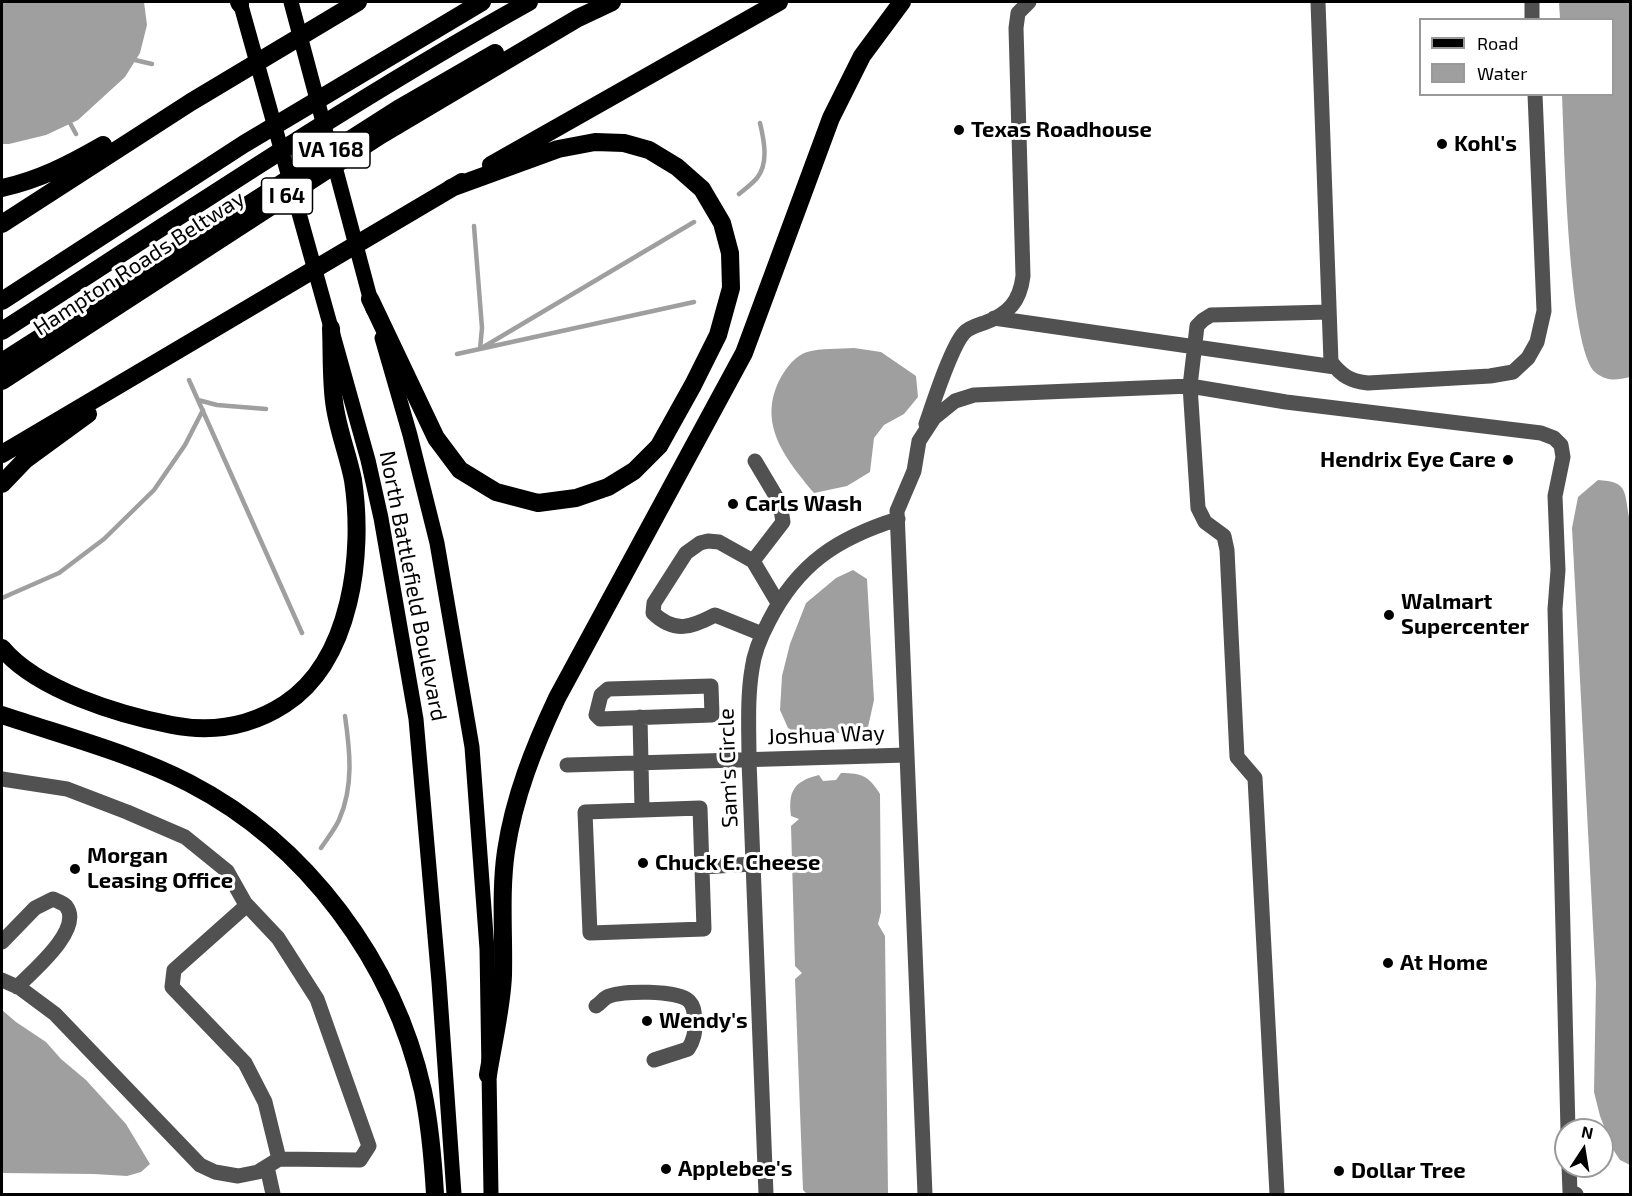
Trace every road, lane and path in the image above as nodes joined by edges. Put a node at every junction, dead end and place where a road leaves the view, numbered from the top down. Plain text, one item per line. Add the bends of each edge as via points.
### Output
1 (240, 2) edge
2 (291, 2) edge
3 (358, 2) edge
4 (482, 2) edge
5 (529, 2) edge
6 (584, 2) edge
7 (612, 2) edge
8 (779, 2) edge
9 (902, 2) edge
10 (1029, 2) edge
11 (1318, 2) edge
12 (1532, 2) edge
13 (1532, 18) edge
14 (1535, 96) edge
15 (191, 102) junction
16 (2, 188) edge
17 (451, 188) junction
18 (2, 224) edge
19 (370, 299) junction
20 (2, 300) edge
21 (1329, 312) junction
22 (994, 318) junction
23 (331, 328) junction
24 (2, 331) edge
25 (1195, 347) junction
26 (2, 362) edge
27 (1335, 367) junction
28 (143, 371) junction
29 (2, 381) edge
30 (1190, 386) junction
31 (919, 441) junction
32 (2, 454) edge
33 (755, 461) dead end
34 (2, 484) edge
35 (898, 519) junction
36 (753, 561) junction
37 (778, 603) junction
38 (762, 634) junction
39 (2, 648) edge
40 (2, 715) edge
41 (640, 717) junction
42 (907, 755) junction
43 (749, 761) junction
44 (640, 763) junction
45 (567, 765) dead end
46 (3, 782) edge
47 (642, 810) junction
48 (753, 864) junction
49 (702, 867) junction
50 (247, 905) junction
51 (2, 942) edge
52 (2, 980) edge
53 (17, 987) junction
54 (596, 1006) dead end
55 (654, 1060) dead end
56 (488, 1075) junction
57 (1568, 1118) edge
58 (273, 1163) junction
59 (453, 1174) junction
60 (1569, 1178) edge
61 (273, 1194) edge
62 (435, 1194) edge
63 (454, 1194) edge
64 (462, 1194) edge
65 (491, 1194) edge
66 (766, 1194) edge
67 (925, 1194) edge
68 (1277, 1194) edge
69 (1576, 1194) edge

1 - 23 main road, North Battlefield Boulevard
2 - 19 main road, North Battlefield Boulevard / VA 168
3 - 15 highway
4 - 20 highway, Hampton Roads Beltway via 244,144
5 - 24 highway via 364,98
6 - 26 highway via 398,109
7 - 29 highway, Hampton Roads Beltway / I 64 via 578,18 381,135
8 - 17 highway
9 - 56 highway via 862,56 831,118 744,353 557,698 531,756 506,851 503,976
10 - 22 street via 1018,13 1016,28 1022,290 1005,312
11 - 21 street
12 - 13 street
14 - 27 street via 1544,311 1538,342 1527,358 1513,372 1491,376 1368,383 1354,382
15 - 16 highway via 55,171
15 - 18 highway
17 - 19 highway via 558,150 595,142 624,143 649,150 677,166 702,189 722,223 730,253 731,288 718,335 659,446 634,471 608,487 576,498 538,502 496,492 460,470 436,438
17 - 28 highway
19 - 56 main road, North Battlefield Boulevard via 437,543 472,747 487,949
21 - 25 street via 1211,315 1197,326
21 - 27 street via 1331,362
22 - 25 street
22 - 31 street via 964,333 955,347
23 - 39 highway via 334,402 353,482 356,558 338,634 308,685 259,718 218,728 188,728 136,716 64,691 19,666
23 - 59 main road, North Battlefield Boulevard via 381,518 416,719
25 - 27 street
25 - 30 street
28 - 32 highway
28 - 34 highway via 25,460
30 - 31 street via 974,395 955,401 934,418
30 - 57 street via 1286,402 1541,433 1561,445 1563,458 1555,496 1555,609
30 - 68 street via 1198,508 1205,522 1224,536 1227,549 1237,757 1255,778
31 - 35 street via 914,471 897,511
33 - 36 street via 780,504 783,522
35 - 37 street, Sam's Circle via 853,536 825,553 802,572
35 - 42 street
36 - 37 street
36 - 38 street via 719,542 700,543 686,553 654,603 653,613 663,623 682,627 715,615
37 - 38 street, Sam's Circle
38 - 43 street, Sam's Circle via 748,700
40 - 62 highway via 136,760 190,784 238,813 304,869 355,933 396,1010 422,1089
41 - 41 street via 600,719 596,715 601,695 608,689 711,686 712,715
41 - 44 street
42 - 43 street, Joshua Way
42 - 67 street
43 - 44 street, Joshua Way
43 - 48 street, Sam's Circle
44 - 45 street, Joshua Way
44 - 47 street
46 - 50 street via 67,789 185,837 227,871
47 - 49 street via 700,808
47 - 49 street via 585,812 590,933 704,929
48 - 49 street
48 - 66 street, Sam's Circle
50 - 58 street via 174,970 172,987 245,1063 265,1102
50 - 58 street via 278,938 317,999 369,1146 360,1160
51 - 53 street via 35,908 53,899 65,906 70,916 66,933 52,952
52 - 53 street
53 - 58 street via 55,1014 200,1166 238,1176 258,1172
54 - 55 street via 607,997 621,994 673,994 691,1002 695,1031 688,1049
56 - 65 main road, North Battlefield Boulevard
58 - 61 street
59 - 63 main road, North Battlefield Boulevard
59 - 64 main road
60 - 69 street via 1570,1192

